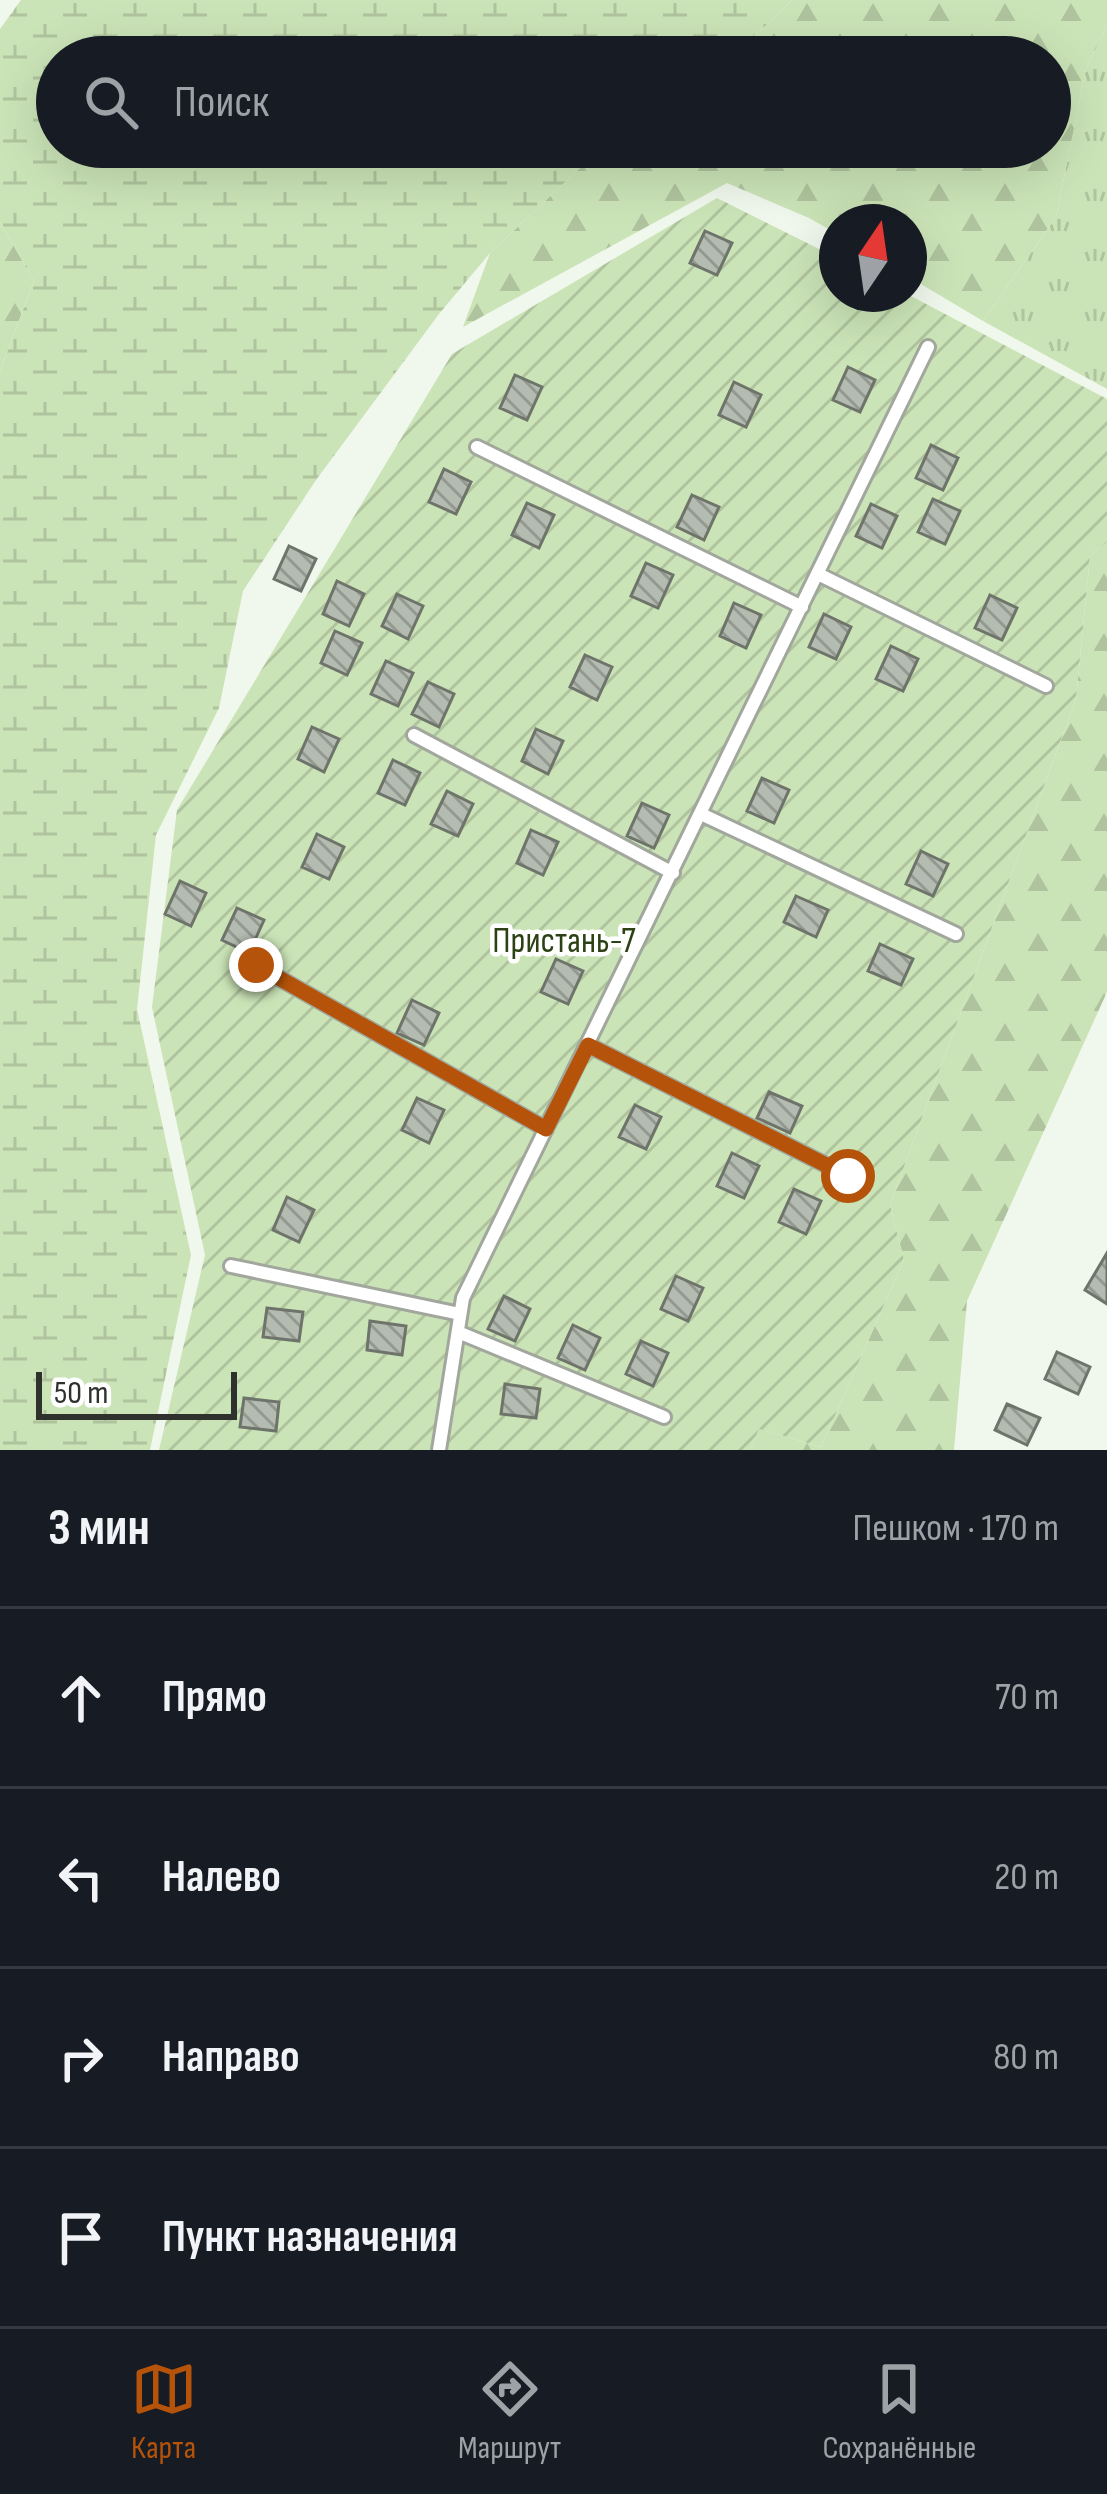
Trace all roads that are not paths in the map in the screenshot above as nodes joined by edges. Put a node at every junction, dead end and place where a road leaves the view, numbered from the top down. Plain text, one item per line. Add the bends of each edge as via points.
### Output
1 (928, 346) dead end
2 (478, 447) dead end
3 (818, 574) junction
4 (802, 607) junction
5 (1046, 686) dead end
6 (414, 735) dead end
7 (701, 814) junction
8 (673, 873) junction
9 (956, 934) dead end
10 (256, 965) dead end
11 (588, 1045) junction
12 (546, 1129) junction
13 (848, 1176) dead end
14 (231, 1266) dead end
15 (460, 1313) junction
16 (458, 1332) junction
17 (664, 1418) dead end
18 (439, 1450) edge

1 - 3 lane
2 - 4 lane
3 - 4 lane
3 - 5 lane
4 - 7 lane
6 - 8 lane
7 - 8 lane
7 - 9 lane
8 - 11 lane
10 - 12 lane
11 - 12 lane
11 - 13 lane
12 - 15 lane
14 - 15 lane
15 - 16 lane
16 - 17 lane
16 - 18 lane

